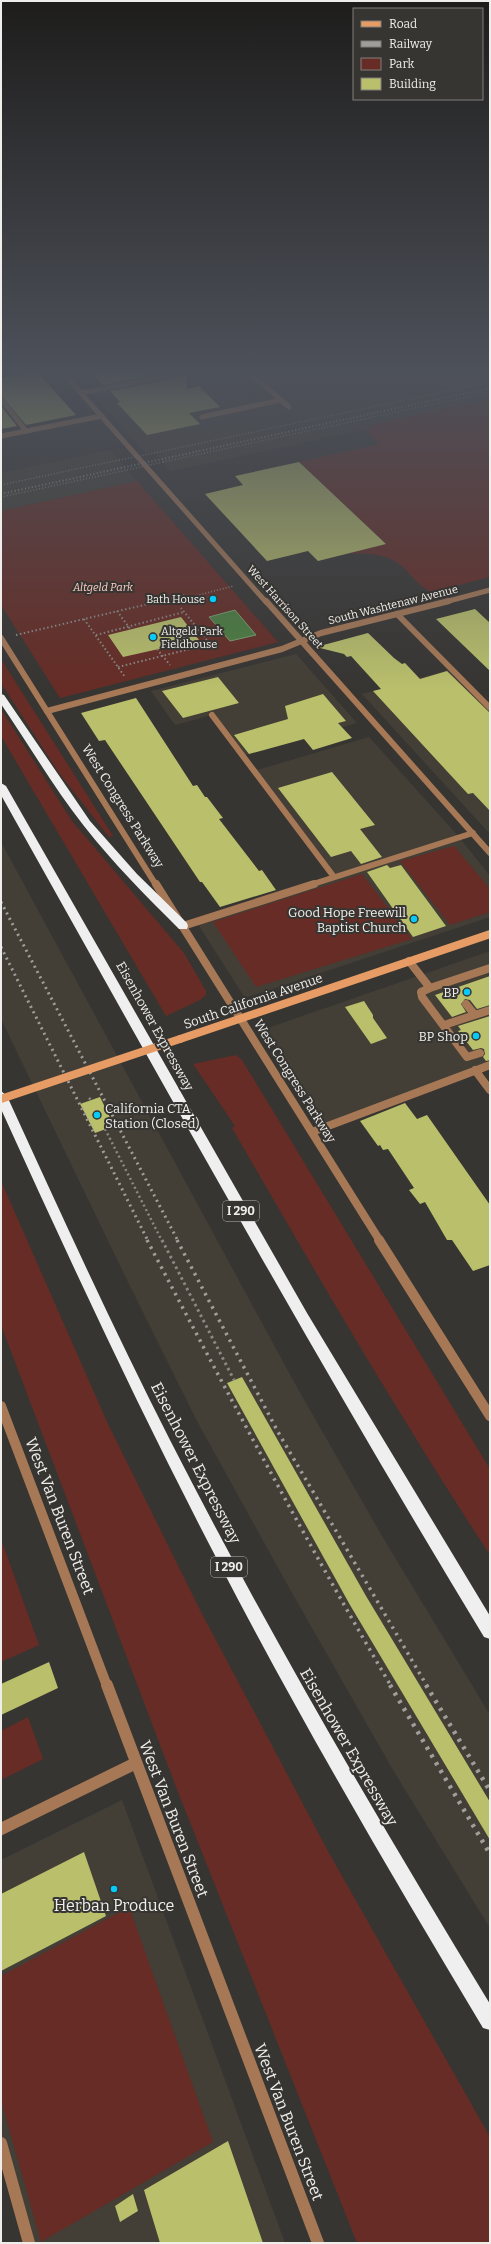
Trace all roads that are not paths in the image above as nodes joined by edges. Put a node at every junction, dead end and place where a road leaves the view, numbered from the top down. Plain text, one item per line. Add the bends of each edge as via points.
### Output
1 (159, 480) edge
2 (490, 590) edge
3 (397, 614) junction
4 (1, 638) edge
5 (303, 642) junction
6 (1, 697) edge
7 (490, 708) edge
8 (47, 711) junction
9 (212, 715) dead end
10 (1, 786) edge
11 (472, 833) junction
12 (490, 853) edge
13 (334, 877) junction
14 (183, 926) junction
15 (490, 934) edge
16 (409, 961) junction
17 (490, 968) edge
18 (476, 973) junction
19 (481, 979) dead end
20 (430, 988) junction
21 (466, 1004) dead end
22 (490, 1010) edge
23 (474, 1015) junction
24 (241, 1019) junction
25 (444, 1026) junction
26 (480, 1053) dead end
27 (490, 1065) edge
28 (475, 1070) junction
29 (490, 1090) edge
30 (1, 1096) edge
31 (1, 1099) edge
32 (312, 1132) junction
33 (1, 1406) edge
34 (490, 1416) edge
35 (490, 1631) edge
36 (136, 1763) junction
37 (1, 1829) edge
38 (490, 2021) edge
39 (1, 2143) edge
40 (29, 2243) edge
41 (318, 2243) edge

1 - 5 street, West Harrison Street
2 - 3 street, South Washtenaw Avenue
3 - 5 street, South Washtenaw Avenue via 321,633
3 - 7 street
4 - 8 street, West Congress Parkway
5 - 8 street, South Washtenaw Avenue
5 - 11 street, West Harrison Street
6 - 14 highway via 57,783 88,824 141,885
8 - 14 street, West Congress Parkway
9 - 13 street
10 - 35 highway, Eisenhower Expressway / I 290 via 312,1338
11 - 12 street, West Harrison Street
11 - 13 street
13 - 14 street
14 - 24 street, West Congress Parkway
15 - 16 main road, South California Avenue
16 - 20 street
16 - 24 main road, South California Avenue
17 - 18 street
18 - 19 street
18 - 20 street via 452,985
20 - 25 street via 421,992 422,997
21 - 23 street
22 - 23 street
23 - 25 street
24 - 31 main road, South California Avenue, bridge
24 - 32 street, West Congress Parkway
25 - 26 street via 467,1057
27 - 28 street
28 - 29 street
28 - 32 street
30 - 38 highway, Eisenhower Expressway / I 290 via 103,1319 191,1496 292,1685
32 - 34 street, West Congress Parkway
33 - 36 street, West Van Buren Street
36 - 37 street
36 - 41 street, West Van Buren Street
39 - 40 street

